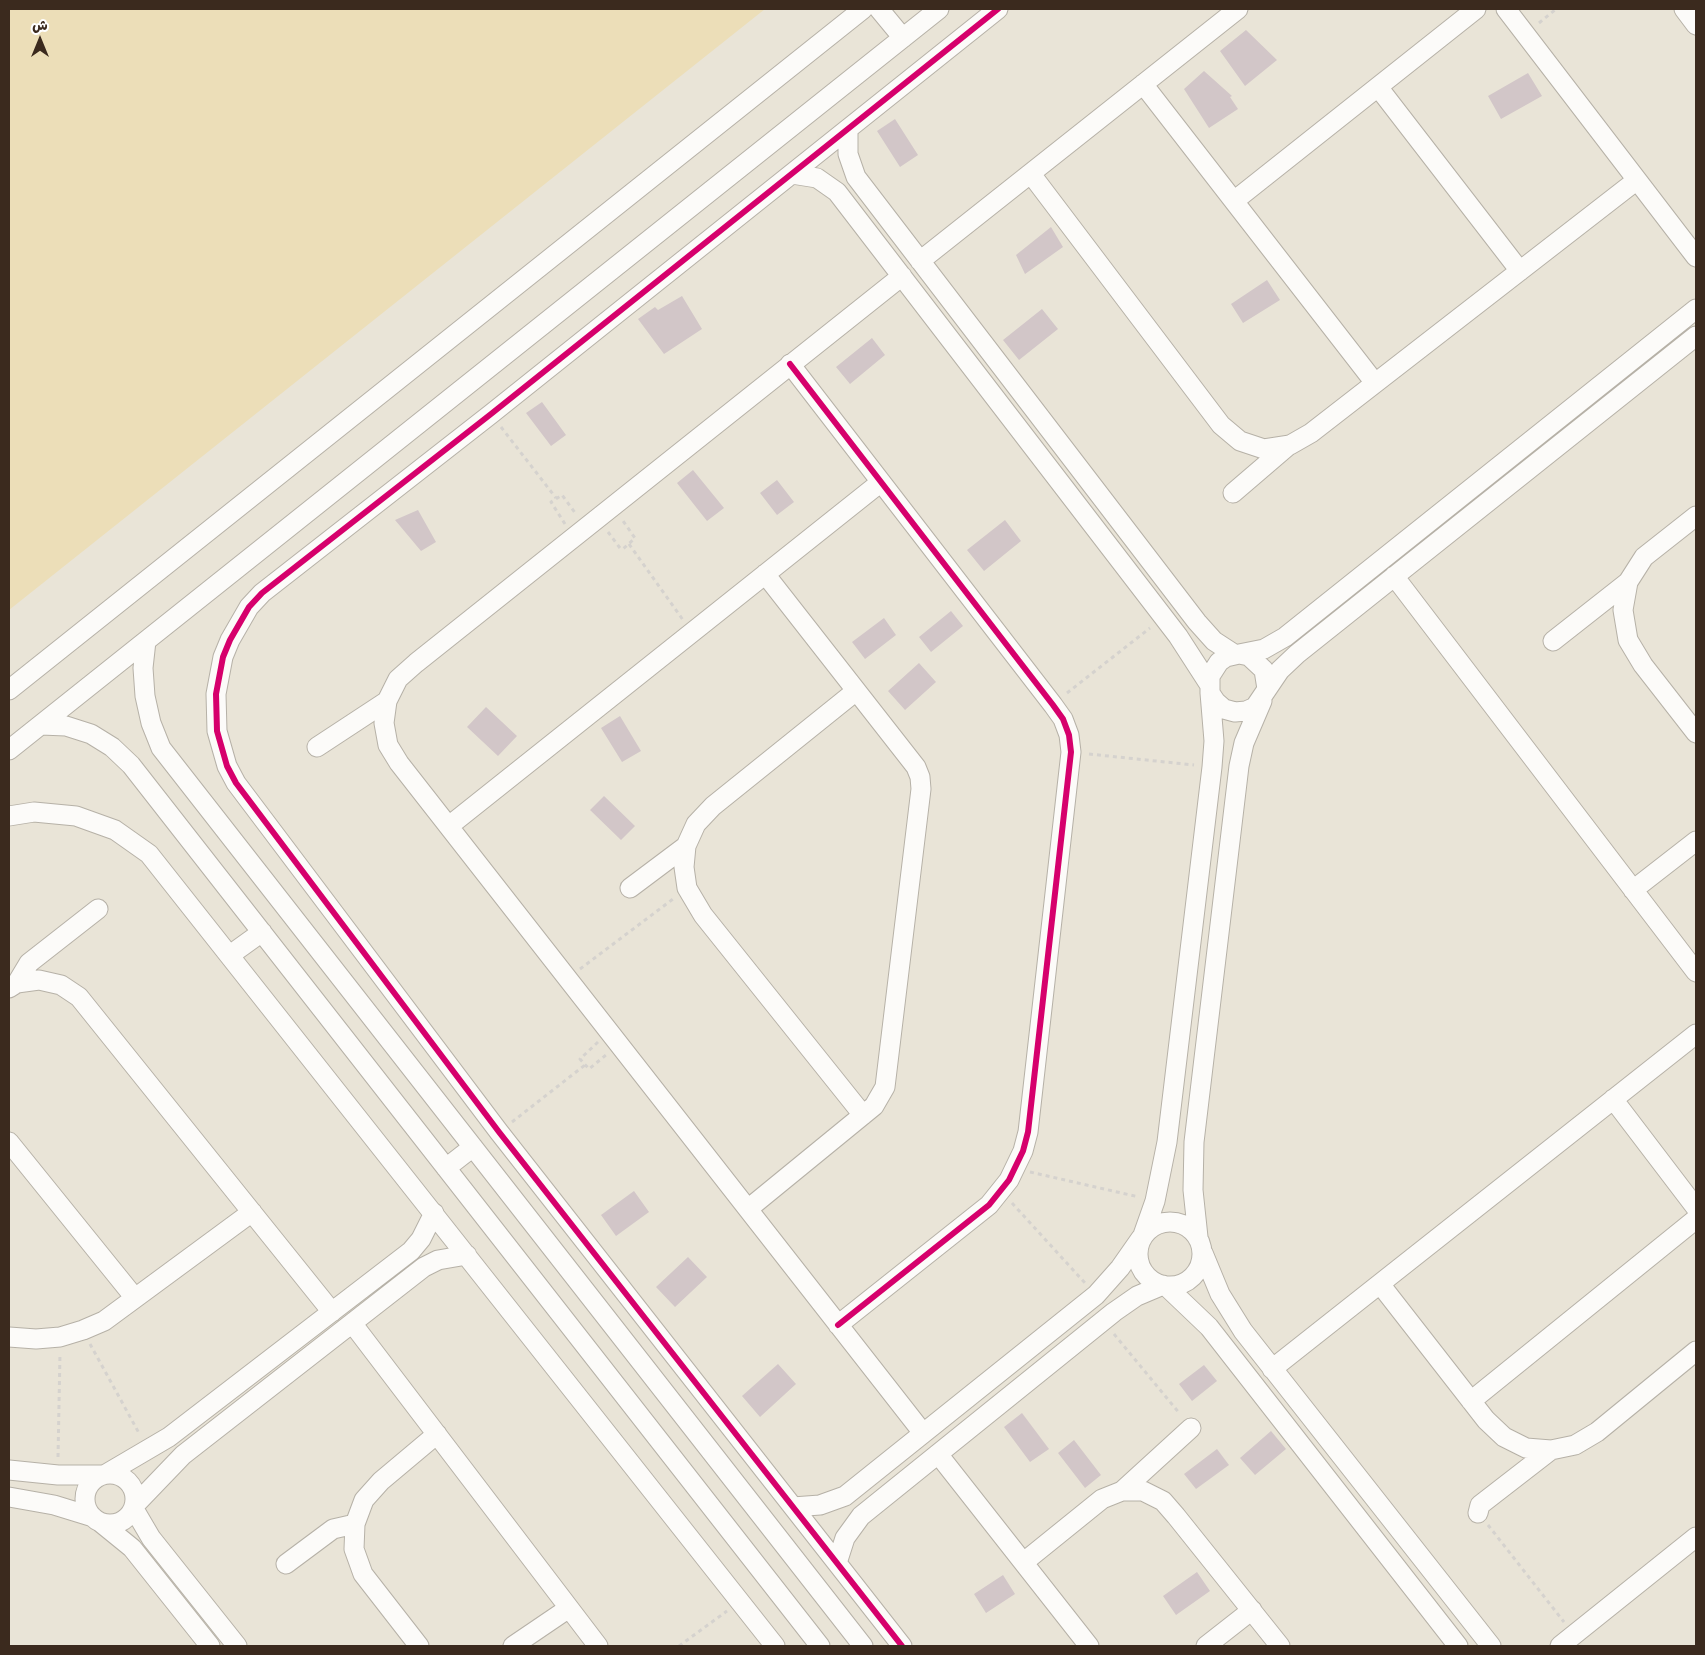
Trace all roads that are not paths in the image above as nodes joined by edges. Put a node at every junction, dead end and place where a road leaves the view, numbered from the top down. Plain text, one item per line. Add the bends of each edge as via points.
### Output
1 (863, 9) edge
2 (879, 9) edge
3 (939, 9) edge
4 (998, 9) edge
5 (1238, 9) edge
6 (1476, 9) edge
7 (1506, 9) edge
8 (1684, 9) edge
9 (1696, 26) edge
10 (902, 38) junction
11 (1143, 84) junction
12 (1378, 87) junction
13 (848, 129) junction
14 (792, 174) junction
15 (1030, 174) junction
16 (1637, 180) junction
17 (1234, 201) junction
18 (1696, 257) edge
19 (920, 261) junction
20 (1520, 271) junction
21 (902, 276) junction
22 (1696, 309) edge
23 (1696, 336) edge
24 (790, 364) junction
25 (1375, 383) junction
26 (1290, 445) junction
27 (881, 482) junction
28 (1233, 492) dead end
29 (1696, 516) edge
30 (765, 574) junction
31 (1394, 576) junction
32 (1628, 582) junction
33 (146, 641) junction
34 (1553, 641) dead end
35 (1237, 654) junction
36 (1210, 688) junction
37 (9, 690) edge
38 (856, 691) junction
39 (1265, 694) junction
40 (386, 701) junction
41 (41, 725) junction
42 (1696, 733) edge
43 (317, 747) dead end
44 (9, 750) edge
45 (9, 816) edge
46 (449, 826) junction
47 (1696, 841) edge
48 (686, 846) junction
49 (630, 888) dead end
50 (1633, 890) junction
51 (98, 908) dead end
52 (262, 932) junction
53 (230, 956) junction
54 (1696, 972) edge
55 (13, 986) edge
56 (1696, 1034) edge
57 (1613, 1099) junction
58 (863, 1115) junction
59 (9, 1142) edge
60 (473, 1147) junction
61 (446, 1168) junction
62 (1696, 1208) edge
63 (748, 1209) junction
64 (252, 1212) junction
65 (434, 1213) junction
66 (1696, 1219) edge
67 (572, 1225) junction
68 (1142, 1237) junction
69 (1200, 1245) junction
70 (552, 1248) junction
71 (467, 1255) junction
72 (1380, 1284) junction
73 (1164, 1286) junction
74 (135, 1298) junction
75 (332, 1312) junction
76 (352, 1323) junction
77 (838, 1325) junction
78 (9, 1337) edge
79 (1696, 1351) edge
80 (1272, 1369) junction
81 (1471, 1401) junction
82 (1191, 1428) road end
83 (923, 1433) junction
84 (437, 1434) junction
85 (1551, 1450) junction
86 (938, 1454) junction
87 (9, 1470) edge
88 (104, 1474) junction
89 (1122, 1491) junction
90 (9, 1497) edge
91 (134, 1507) junction
92 (793, 1507) junction
93 (1478, 1513) road end
94 (96, 1520) junction
95 (355, 1524) junction
96 (1696, 1537) edge
97 (1024, 1562) junction
98 (837, 1563) junction
99 (286, 1564) dead end
100 (569, 1608) junction
101 (1252, 1610) junction
102 (1567, 1640) edge
103 (210, 1646) edge
104 (237, 1646) edge
105 (419, 1646) edge
106 (512, 1646) edge
107 (598, 1646) edge
108 (775, 1646) edge
109 (820, 1646) edge
110 (863, 1646) edge
111 (902, 1646) edge
112 (1089, 1646) edge
113 (1206, 1646) edge
114 (1280, 1646) edge
115 (1458, 1646) edge
116 (1491, 1646) edge

1 - 37 street
2 - 10 street
3 - 10 street
4 - 13 street
5 - 11 street
6 - 12 street
7 - 16 street
8 - 9 street
10 - 33 street
11 - 15 street
11 - 17 street
12 - 17 street
12 - 20 street
13 - 14 street
13 - 19 street via 848,154 856,177
14 - 21 street via 816,178 837,192
14 - 67 street via 262,593 239,623 223,657 216,712 221,749 236,783
15 - 19 street
15 - 26 street via 1221,425 1240,442 1264,448
16 - 18 street
16 - 20 street
17 - 25 street
19 - 35 street via 1197,622 1214,641
20 - 25 street
21 - 24 street
21 - 36 street via 1186,647
22 - 35 street via 1285,637 1264,650
23 - 31 street
24 - 27 street
24 - 40 street via 416,663 398,679
25 - 26 street via 1311,433
26 - 28 street
27 - 30 street
27 - 77 street via 1063,719 1071,752 1028,1132 1015,1168 989,1204
29 - 32 street via 1644,557
30 - 38 street
30 - 46 street
31 - 39 street via 1297,654 1280,670
31 - 50 street
32 - 34 street
32 - 42 street via 1623,610 1628,640 1643,665
33 - 41 street
33 - 60 street via 144,696 161,748
35 - 36 street via 1219,662 1210,676
35 - 39 street via 1249,656 1264,670
36 - 39 street via 1216,702 1235,712 1256,707
36 - 68 street via 1214,741 1212,767 1167,1142 1155,1201
38 - 48 street via 713,806 696,824
38 - 58 street via 916,767 921,783 887,1076 880,1097
39 - 69 street via 1244,743 1237,786 1194,1142 1193,1190
40 - 43 street
40 - 46 street via 384,723 388,744 399,763
41 - 44 street
41 - 52 street via 66,726 91,734 112,747 131,765
45 - 53 street via 34,812 76,816 115,830 149,854
46 - 63 street
47 - 50 street
48 - 49 street
48 - 58 street via 687,888 702,915
50 - 54 street
51 - 55 street via 29,963
52 - 53 street
52 - 61 street
53 - 65 street
55 - 64 street via 39,980 61,985 79,997
56 - 57 street
57 - 62 street
57 - 72 street
58 - 63 street
59 - 74 street
60 - 61 street
60 - 70 street
61 - 109 street
63 - 77 street
64 - 74 street
64 - 75 street
65 - 71 street
65 - 75 street via 421,1240 411,1251
66 - 81 street
67 - 70 street
67 - 92 street
68 - 69 street via 1160,1222 1171,1221 1191,1229
68 - 73 street via 1138,1257 1140,1267 1153,1282
68 - 83 street via 1096,1295
69 - 73 street via 1202,1262 1192,1278 1175,1286
69 - 80 street via 1230,1313
70 - 110 street
71 - 76 street via 445,1258 424,1267
71 - 108 street
72 - 80 street
72 - 81 street
73 - 86 street via 1125,1303
73 - 115 street via 1209,1327
74 - 78 street via 104,1321 83,1330 60,1337
75 - 88 street via 149,1451
76 - 84 street
76 - 91 street via 183,1454
77 - 83 street
79 - 85 street via 1597,1432 1575,1445
80 - 116 street
81 - 85 street via 1504,1437 1526,1448
82 - 89 street
83 - 92 street via 845,1496 820,1505
84 - 95 street via 381,1481 364,1500
84 - 100 street
85 - 93 street via 1480,1505
86 - 97 street
86 - 98 street via 860,1516 845,1538
87 - 88 street via 58,1475
88 - 91 street via 121,1476 132,1485 136,1495
88 - 94 street via 93,1480 85,1494 88,1510
89 - 97 street via 1102,1499
89 - 101 street via 1144,1491 1163,1501
90 - 94 street via 54,1505
91 - 94 street via 130,1516 116,1524
91 - 104 street via 151,1538
92 - 98 street
94 - 103 street via 132,1548
95 - 99 street via 333,1529
95 - 105 street via 354,1549 363,1574
96 - 102 street
97 - 112 street
98 - 111 street
100 - 106 street
100 - 107 street
101 - 113 street
101 - 114 street

